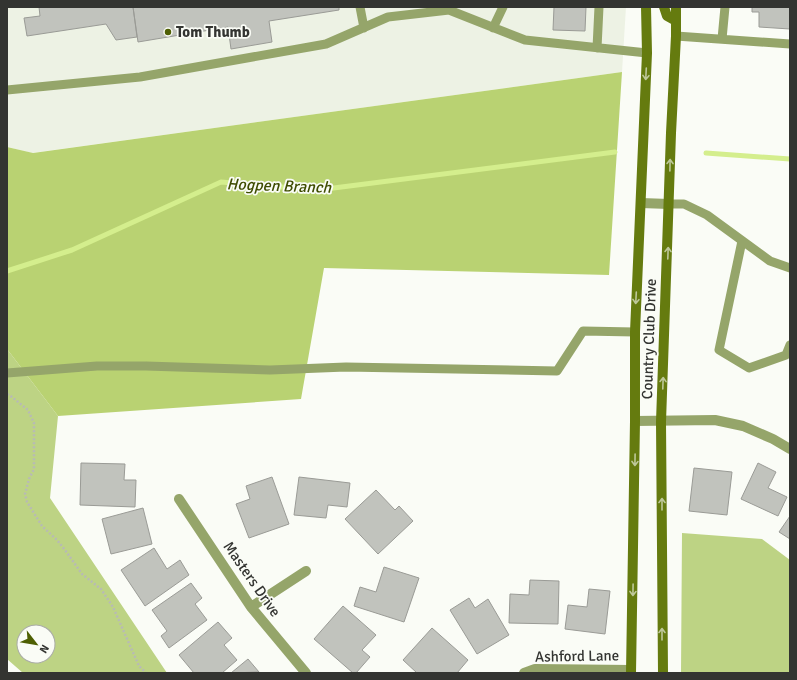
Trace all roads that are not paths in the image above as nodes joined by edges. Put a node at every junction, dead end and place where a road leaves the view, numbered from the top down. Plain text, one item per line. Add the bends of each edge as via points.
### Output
1 (360, 7) edge
2 (503, 7) edge
3 (599, 7) edge
4 (646, 7) edge
5 (664, 7) edge
6 (676, 7) edge
7 (725, 7) edge
8 (676, 21) junction
9 (364, 28) junction
10 (493, 28) junction
11 (676, 36) junction
12 (722, 39) junction
13 (790, 44) edge
14 (597, 48) junction
15 (647, 53) junction
16 (7, 90) edge
17 (640, 204) junction
18 (670, 204) junction
19 (742, 241) junction
20 (790, 268) edge
21 (635, 332) junction
22 (790, 345) edge
23 (7, 373) edge
24 (635, 421) junction
25 (661, 422) junction
26 (790, 449) edge
27 (179, 499) dead end
28 (306, 571) dead end
29 (251, 607) junction
30 (631, 672) edge
31 (306, 673) edge
32 (524, 673) edge
33 (663, 673) edge

1 - 9 lane
2 - 10 lane
3 - 14 lane
4 - 15 main road, Country Club Drive
5 - 8 main road via 667,16
6 - 8 main road, Country Club Drive
7 - 12 lane
8 - 11 main road, Country Club Drive
9 - 10 lane via 388,17 449,10
9 - 16 lane via 326,44 171,72
10 - 14 lane via 525,40
11 - 12 lane
18 -> 11 main road, Country Club Drive
12 - 13 lane
14 - 15 lane
15 -> 17 main road, Country Club Drive
17 - 18 street
17 -> 21 main road, Country Club Drive
18 - 19 lane via 684,204 707,215
25 -> 18 main road, Country Club Drive
19 - 20 lane via 770,261
19 - 22 lane via 718,350 748,368 786,355
21 - 23 lane via 583,331 557,371 346,367 270,370 97,366
21 - 24 main road, Country Club Drive
24 - 25 street
24 -> 30 main road, Country Club Drive
25 - 26 street via 715,420 736,424
33 -> 25 main road, Country Club Drive
27 - 29 street, Masters Drive
28 - 29 street
29 - 31 street, Masters Drive
30 - 32 street, Ashford Lane via 535,669

